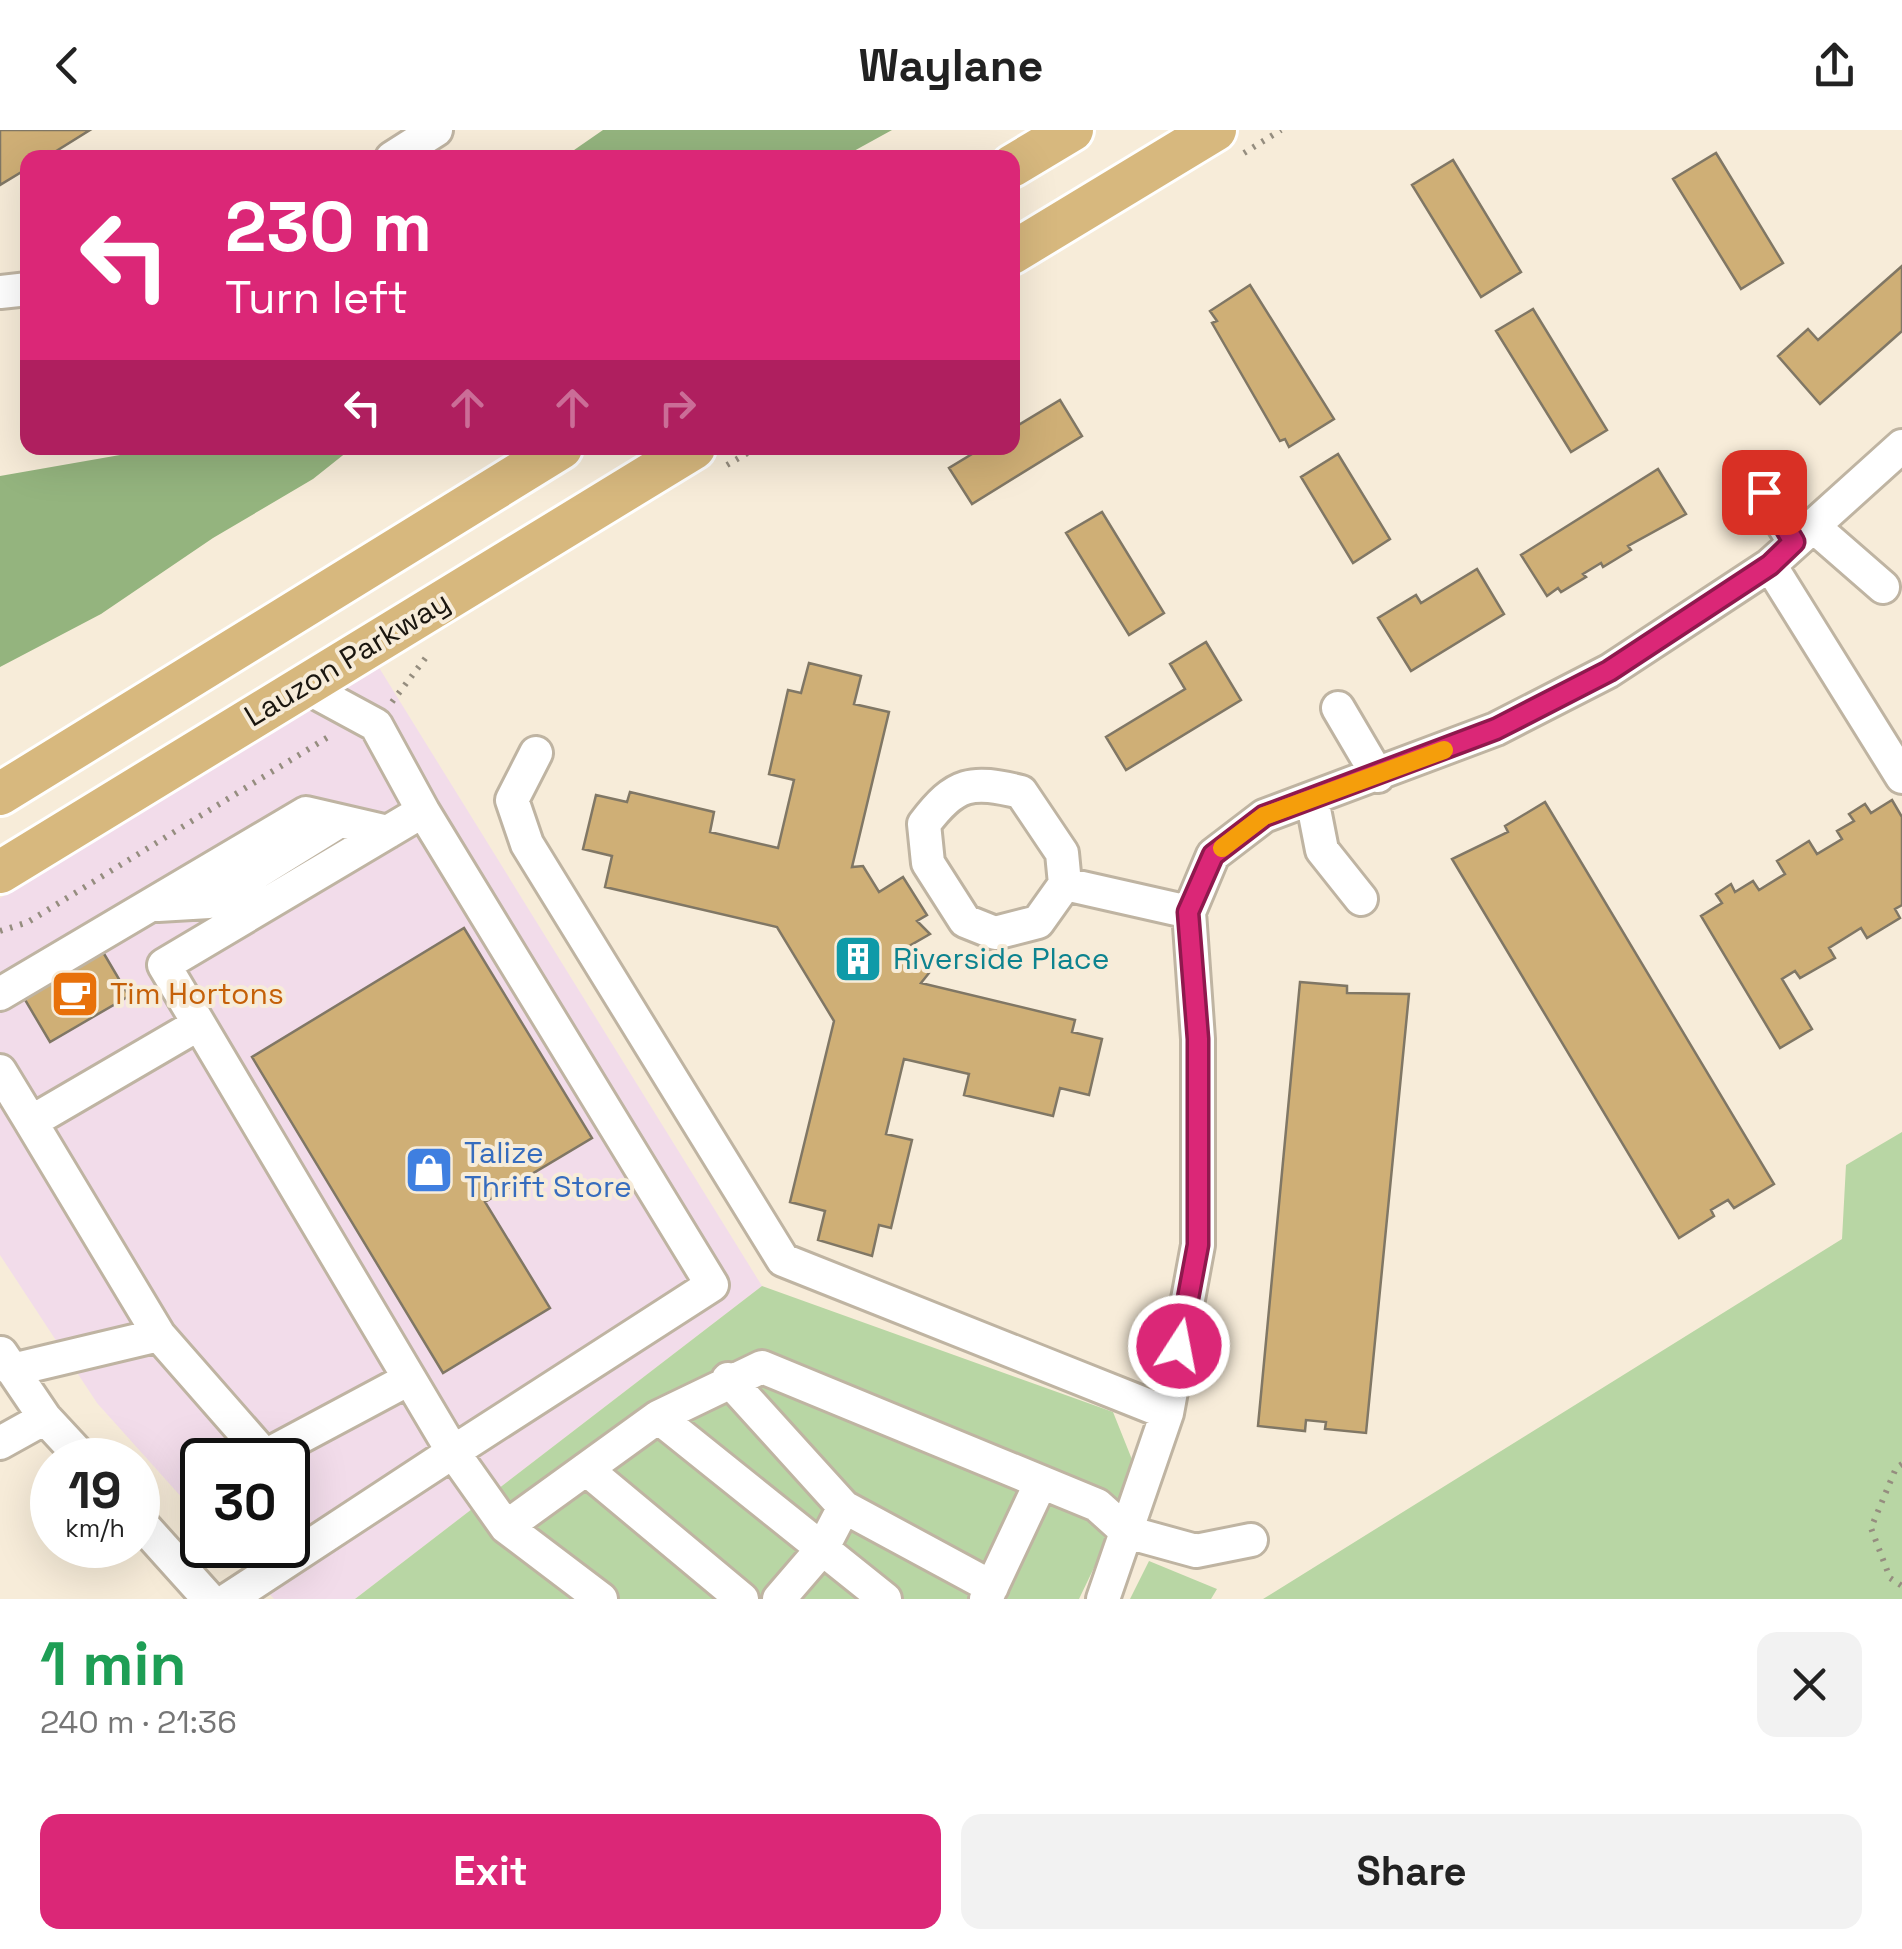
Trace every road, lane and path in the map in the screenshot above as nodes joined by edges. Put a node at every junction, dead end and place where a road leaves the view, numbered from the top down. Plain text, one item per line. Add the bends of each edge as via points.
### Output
1 (436, 130) edge
2 (1072, 130) edge
3 (1215, 130) edge
4 (405, 150) edge
5 (1020, 161) edge
6 (1020, 249) edge
7 (1902, 446) edge
8 (550, 455) edge
9 (683, 455) edge
10 (1750, 470) dead end
11 (1804, 534) junction
12 (1770, 565) junction
13 (1883, 587) dead end
14 (304, 686) junction
15 (1338, 708) dead end
16 (336, 732) dead end
17 (536, 753) dead end
18 (1378, 776) junction
19 (1902, 778) edge
20 (0, 794) edge
21 (1312, 800) junction
22 (423, 811) junction
23 (388, 832) junction
24 (0, 872) edge
25 (1066, 884) junction
26 (1361, 899) dead end
27 (1188, 912) junction
28 (0, 931) edge
29 (0, 994) edge
30 (198, 1024) junction
31 (0, 1071) edge
32 (32, 1122) junction
33 (159, 1335) junction
34 (6, 1361) edge
35 (410, 1378) junction
36 (728, 1380) junction
37 (1167, 1412) junction
38 (658, 1416) junction
39 (45, 1418) junction
40 (64, 1438) edge
41 (0, 1443) edge
42 (453, 1452) junction
43 (1902, 1464) edge
44 (586, 1469) junction
45 (1041, 1482) junction
46 (844, 1507) junction
47 (506, 1527) junction
48 (1127, 1532) junction
49 (1251, 1540) dead end
50 (160, 1544) edge
51 (822, 1549) junction
52 (1902, 1586) edge
53 (989, 1593) edge
54 (209, 1599) edge
55 (229, 1599) edge
56 (602, 1599) edge
57 (742, 1599) edge
58 (779, 1599) edge
59 (885, 1599) edge
60 (1102, 1599) edge

1 - 4 street
2 - 5 main road
3 - 6 main road
7 - 11 street
8 - 20 main road
9 - 14 main road, Lauzon Parkway
10 - 11 street
11 - 12 street
11 - 13 street
12 - 18 street via 1609,671 1496,729
12 - 19 street
14 - 22 street via 376,725
14 - 24 main road, Lauzon Parkway
15 - 18 street
16 - 28 path via 28,922
17 - 37 street via 512,800 527,844 783,1260
18 - 21 street
21 - 26 street via 1322,850
21 - 27 street via 1264,816 1213,855
22 - 23 street
22 - 42 street via 712,1285
23 - 29 street via 306,813
23 - 30 street via 164,966
25 - 25 street via 1062,853 1021,792 980,782 946,795 924,824 928,863 965,921 995,933 1038,922
25 - 27 street
27 - 37 street via 1198,1039 1198,1245
30 - 32 street
30 - 35 street
31 - 32 street
32 - 33 street
33 - 34 street
33 - 35 street via 265,1456
34 - 39 street
35 - 42 street
36 - 38 street
36 - 45 street via 762,1367
36 - 46 street
37 - 48 street
38 - 44 street
38 - 51 street
39 - 40 street
39 - 41 street
42 - 47 street
42 - 55 street
43 - 52 path via 1871,1528 1890,1578
44 - 47 street
44 - 57 street
45 - 48 street via 1098,1505
45 - 53 street
46 - 51 street
46 - 53 street
47 - 56 street
48 - 49 street via 1196,1551
48 - 60 street
50 - 54 street
51 - 58 street
51 - 59 street

